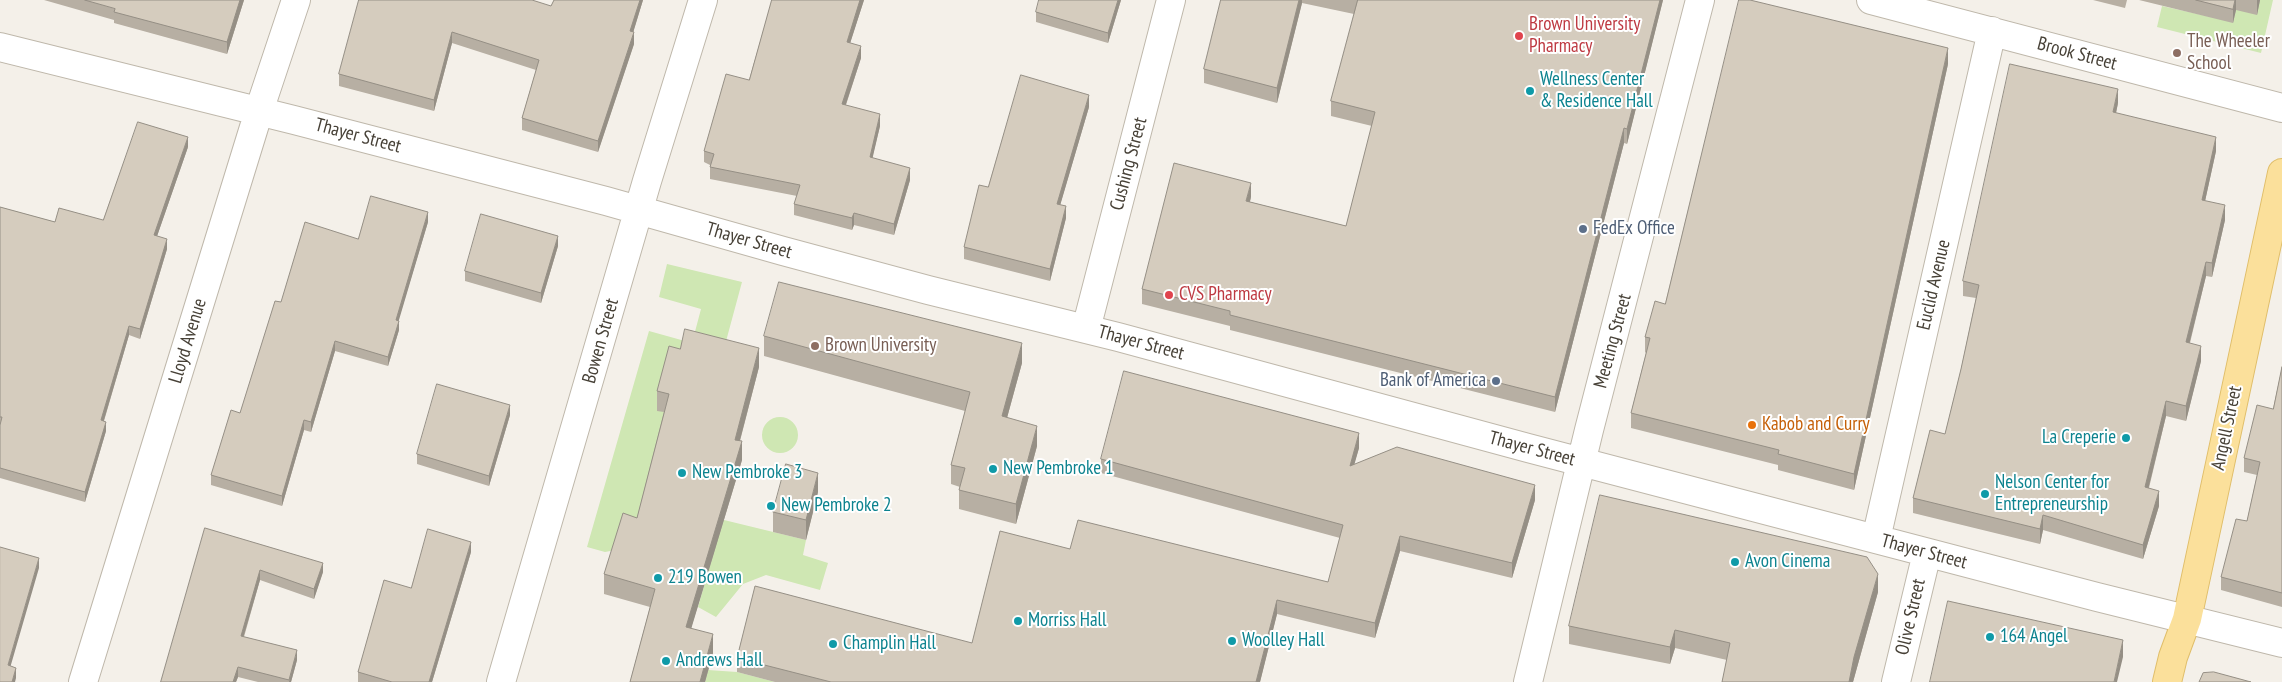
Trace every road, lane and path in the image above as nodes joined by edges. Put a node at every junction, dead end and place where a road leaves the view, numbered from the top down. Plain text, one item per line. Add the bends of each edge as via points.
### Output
1 (296, 0) edge
2 (703, 0) edge
3 (1171, 0) edge
4 (1700, 0) edge
5 (1871, 0) edge
6 (1992, 31) junction
7 (0, 47) edge
8 (2282, 108) edge
9 (260, 112) junction
10 (2282, 173) edge
11 (639, 210) junction
12 (1086, 329) junction
13 (1581, 462) junction
14 (1876, 539) junction
15 (1927, 553) junction
16 (2186, 619) junction
17 (2282, 643) edge
18 (83, 682) edge
19 (501, 682) edge
20 (1528, 682) edge
21 (1896, 682) edge
22 (2167, 682) edge

1 - 9 street, Lloyd Avenue
2 - 11 street, Bowen Street
3 - 12 street, Cushing Street
4 - 13 street, Meeting Street
5 - 6 street, Brook Street
6 - 8 street, Brook Street
6 - 14 street, Euclid Avenue
7 - 9 street, Thayer Street
9 - 11 street, Thayer Street
9 - 18 street, Lloyd Avenue
10 - 16 main road, Angell Street
11 - 12 street, Thayer Street via 928,290
11 - 19 street, Bowen Street
12 - 13 street, Thayer Street
13 - 14 street, Thayer Street
13 - 20 street, Meeting Street
14 - 15 street, Thayer Street
15 - 16 street, Thayer Street
15 - 21 street, Olive Street
16 - 17 street, Thayer Street
16 - 22 main road, Angell Street

